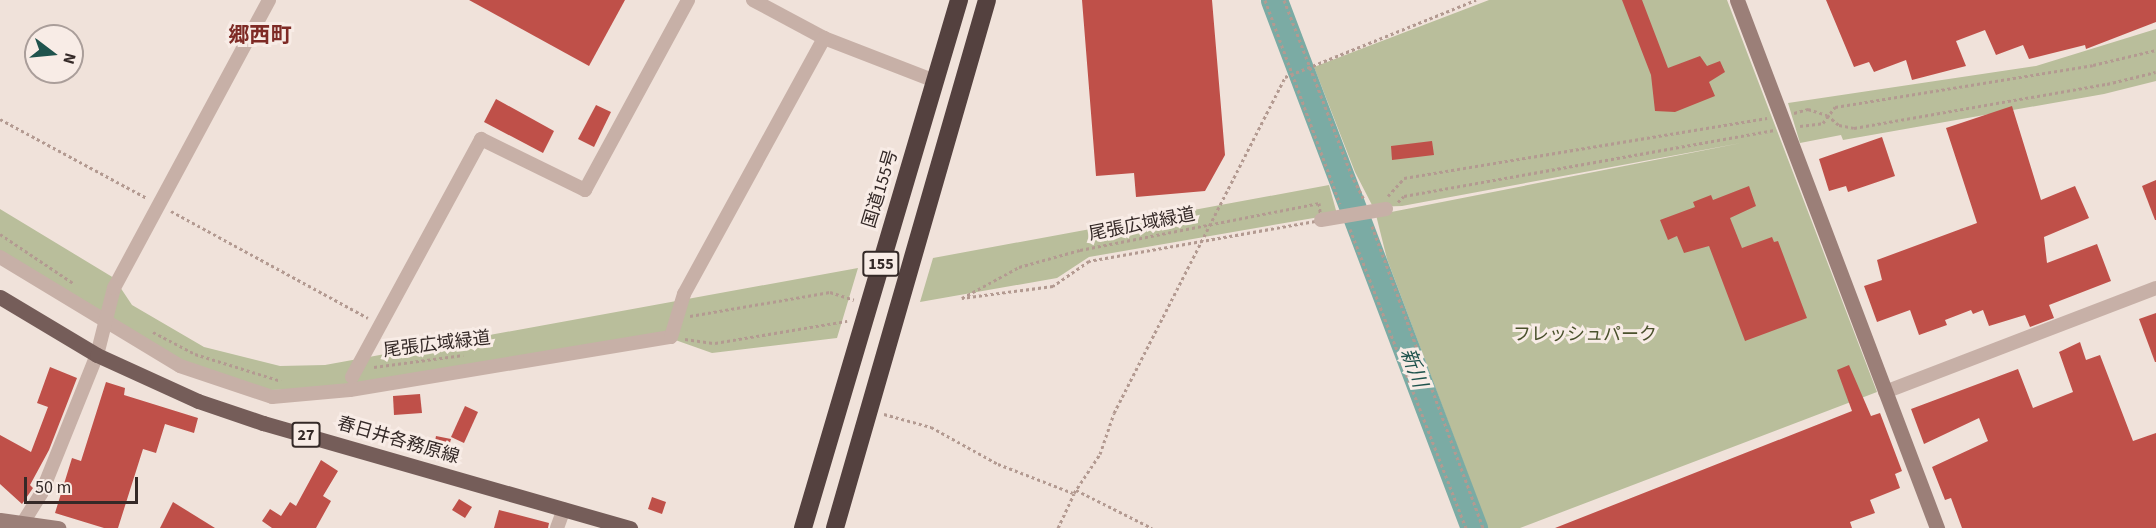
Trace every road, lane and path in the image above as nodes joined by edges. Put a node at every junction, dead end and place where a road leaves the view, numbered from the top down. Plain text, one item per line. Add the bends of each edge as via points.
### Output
1 (270, 0) edge
2 (688, 0) edge
3 (753, 0) edge
4 (959, 0) edge
5 (987, 0) edge
6 (1265, 0) edge
7 (1284, 0) edge
8 (1476, 0) edge
9 (1737, 0) edge
10 (824, 38) junction
11 (1309, 66) junction
12 (1293, 72) junction
13 (2156, 72) edge
14 (935, 81) junction
15 (1782, 116) junction
16 (0, 119) edge
17 (159, 205) junction
18 (1386, 209) joint
19 (1366, 213) junction
20 (1346, 216) junction
21 (1321, 220) junction
22 (1209, 225) junction
23 (0, 234) edge
24 (1201, 241) junction
25 (0, 257) edge
26 (76, 285) dead end
27 (2156, 288) edge
28 (0, 297) edge
29 (854, 310) dead end
30 (673, 319) junction
31 (852, 320) dead end
32 (107, 322) junction
33 (380, 324) junction
34 (143, 326) dead end
35 (671, 337) junction
36 (472, 354) dead end
37 (97, 355) junction
38 (352, 377) joint
39 (287, 384) dead end
40 (1885, 392) junction
41 (882, 413) dead end
42 (1075, 492) junction
43 (564, 509) junction
44 (0, 520) edge
45 (24, 521) junction
46 (58, 528) edge
47 (556, 528) edge
48 (630, 528) edge
49 (803, 528) edge
50 (835, 528) edge
51 (1058, 528) edge
52 (1152, 528) edge
53 (1466, 528) edge
54 (1483, 528) edge
55 (1937, 528) edge

1 - 17 street
2 - 33 street via 585,190 481,139
3 - 10 street
4 - 14 highway, 国道155号 / 155
5 - 50 highway, 155
6 - 12 path
7 - 11 path
8 - 11 path
9 - 15 street
10 - 14 street
10 - 30 street
11 - 12 path
11 - 19 path
12 - 20 path
12 - 22 path via 1285,77
13 - 15 path via 1854,128 1808,109
14 - 49 highway, 国道155号 / 155
15 - 18 path via 1404,178 1389,190
15 - 40 street
16 - 17 path
17 - 32 street via 114,288
17 - 33 path
18 - 19 street
19 - 20 street
19 - 54 path
20 - 21 street
20 - 53 path
21 - 22 path, 尾張広域緑道 via 1319,203
21 - 24 path
22 - 24 path
22 - 24 path, 尾張広域緑道 via 1080,250 1019,267 962,298 1053,286 1089,261
23 - 26 path
24 - 42 path via 1114,413 1100,454
25 - 32 street
27 - 40 street
28 - 37 main road, 春日井各務原線 / 27
29 - 30 path via 856,300 830,292
30 - 35 street
31 - 35 path via 716,344
32 - 35 street via 180,366 272,397 350,390
32 - 37 street
33 - 38 street
34 - 39 path via 195,354
36 - 38 path, 尾張広域緑道 via 379,365
37 - 43 main road, 春日井各務原線 / 27 via 188,397 262,423
37 - 45 street via 41,494
40 - 55 street
41 - 42 path via 931,427 998,464
42 - 51 path
42 - 52 path
43 - 47 street
43 - 48 main road, 春日井各務原線 / 27
44 - 45 street
45 - 46 street

